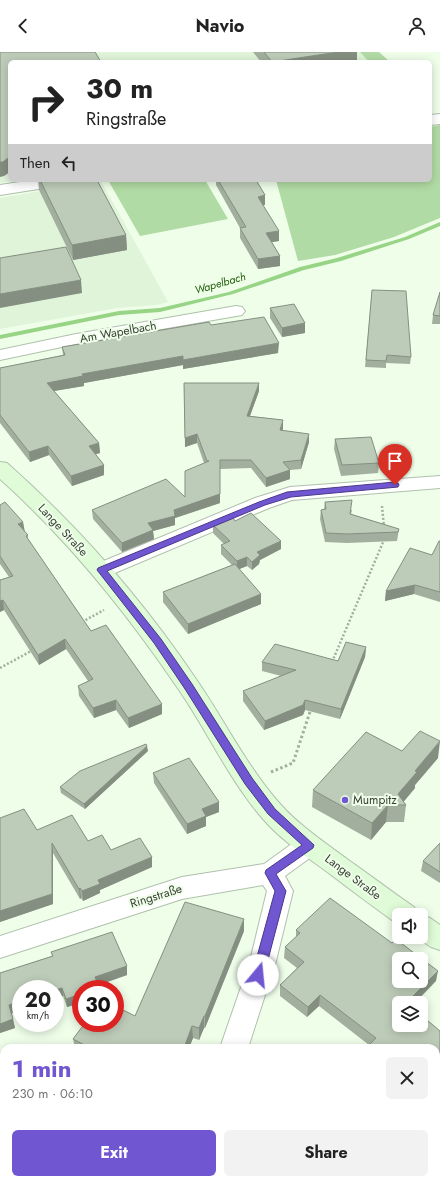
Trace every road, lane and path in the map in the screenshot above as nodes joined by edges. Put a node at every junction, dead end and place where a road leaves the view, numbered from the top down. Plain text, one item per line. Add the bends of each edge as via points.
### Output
1 (51, 182) edge
2 (0, 190) edge
3 (236, 312) dead end
4 (0, 354) edge
5 (0, 468) edge
6 (440, 482) edge
7 (380, 486) junction
8 (384, 531) edge
9 (384, 538) edge
10 (102, 570) junction
11 (125, 598) junction
12 (82, 623) edge
13 (34, 649) edge
14 (330, 666) edge
15 (0, 668) edge
16 (314, 703) edge
17 (248, 781) junction
18 (309, 845) junction
19 (270, 873) junction
20 (395, 908) edge
21 (428, 931) edge
22 (440, 939) edge
23 (0, 947) edge
24 (235, 1044) edge

1 - 2 street
3 - 4 street, Am Wapelbach
5 - 10 main road, Lange Straße via 35,500
6 - 7 street
7 - 8 path
7 - 10 street via 290,494
9 - 14 path
10 - 11 main road, Lange Straße
11 - 12 path
11 - 17 main road, Lange Straße via 189,686
13 - 15 path
16 - 17 path via 293,763
17 - 18 main road, Lange Straße via 272,811
18 - 19 street, Ringstraße
18 - 20 main road, Lange Straße
19 - 23 street, Ringstraße via 182,888
19 - 24 street via 280,891 263,961
21 - 22 main road

